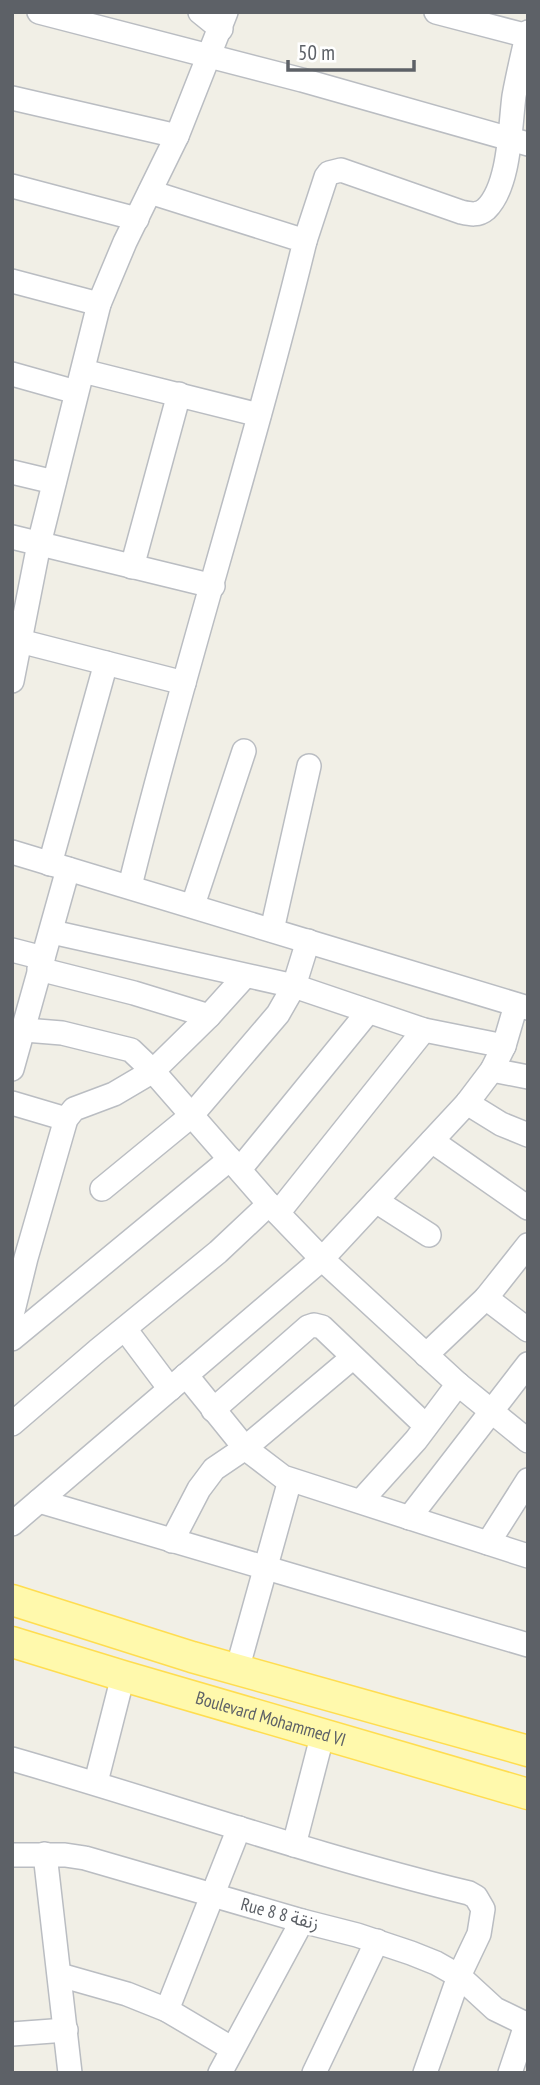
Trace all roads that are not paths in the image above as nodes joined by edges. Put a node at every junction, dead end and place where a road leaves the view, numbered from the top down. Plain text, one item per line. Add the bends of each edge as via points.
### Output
1 (39, 12) edge
2 (200, 12) edge
3 (436, 12) edge
4 (223, 20) edge
5 (528, 34) edge
6 (210, 55) junction
7 (12, 98) edge
8 (177, 136) junction
9 (519, 142) edge
10 (12, 186) edge
11 (150, 192) junction
12 (137, 219) junction
13 (305, 241) junction
14 (12, 281) edge
15 (99, 304) junction
16 (12, 374) edge
17 (79, 382) junction
18 (178, 394) junction
19 (259, 415) junction
20 (12, 472) edge
21 (54, 482) junction
22 (12, 537) edge
23 (39, 544) junction
24 (132, 567) junction
25 (213, 586) junction
26 (17, 640) edge
27 (106, 663) junction
28 (12, 681) edge
29 (184, 683) junction
30 (244, 751) dead end
31 (309, 766) dead end
32 (12, 852) edge
33 (59, 867) junction
34 (131, 886) junction
35 (193, 905) junction
36 (272, 930) junction
37 (52, 932) junction
38 (308, 941) junction
39 (12, 950) edge
40 (41, 964) junction
41 (245, 976) junction
42 (294, 986) junction
43 (522, 1006) edge
44 (368, 1012) junction
45 (208, 1016) junction
46 (25, 1030) junction
47 (424, 1030) junction
48 (504, 1046) junction
49 (12, 1069) edge
50 (492, 1070) junction
51 (153, 1071) junction
52 (528, 1077) edge
53 (12, 1103) edge
54 (467, 1103) junction
55 (191, 1116) junction
56 (66, 1119) junction
57 (528, 1135) edge
58 (432, 1141) junction
59 (235, 1164) junction
60 (102, 1189) dead end
61 (376, 1200) junction
62 (528, 1208) edge
63 (274, 1209) junction
64 (429, 1236) dead end
65 (528, 1245) edge
66 (19, 1256) edge
67 (322, 1259) junction
68 (486, 1297) junction
69 (12, 1315) edge
70 (125, 1329) junction
71 (528, 1330) edge
72 (12, 1339) edge
73 (426, 1355) junction
74 (352, 1358) junction
75 (528, 1364) edge
76 (178, 1382) junction
77 (458, 1384) junction
78 (213, 1410) junction
79 (491, 1413) junction
80 (12, 1424) edge
81 (426, 1426) junction
82 (528, 1441) edge
83 (245, 1448) junction
84 (290, 1480) junction
85 (528, 1480) edge
86 (39, 1501) junction
87 (360, 1502) junction
88 (409, 1518) junction
89 (13, 1522) edge
90 (172, 1541) junction
91 (488, 1543) junction
92 (528, 1556) edge
93 (264, 1568) junction
94 (12, 1600) edge
95 (12, 1642) edge
96 (528, 1645) edge
97 (237, 1670) junction
98 (123, 1676) junction
99 (323, 1733) junction
100 (528, 1751) edge
101 (12, 1759) edge
102 (96, 1782) junction
103 (528, 1794) edge
104 (239, 1828) junction
105 (294, 1845) junction
106 (45, 1854) junction
107 (12, 1855) edge
108 (213, 1895) junction
109 (302, 1922) junction
110 (377, 1941) junction
111 (60, 1975) junction
112 (459, 1976) junction
113 (167, 2010) junction
114 (527, 2025) edge
115 (66, 2030) junction
116 (12, 2034) edge
117 (231, 2048) junction
118 (71, 2073) edge
119 (220, 2073) edge
120 (314, 2073) edge
121 (425, 2073) edge
122 (510, 2073) edge

1 - 6 street
2 - 4 street
3 - 5 street
4 - 6 street
5 - 9 street via 514,100
6 - 8 street
6 - 9 street
7 - 8 street
8 - 11 street
9 - 13 street via 494,199 484,211 471,215 341,170 329,173
10 - 12 street
11 - 12 street
11 - 13 street
12 - 15 street
13 - 19 street
14 - 15 street
15 - 17 street
16 - 17 street
17 - 18 street
17 - 21 street
18 - 19 street
18 - 24 street
19 - 25 street
20 - 21 street
21 - 23 street
22 - 23 street
23 - 24 street
23 - 26 street
24 - 25 street
25 - 29 street
26 - 27 street
26 - 28 street
27 - 29 street
27 - 33 street
29 - 34 street
30 - 35 street
31 - 36 street
32 - 33 street
33 - 34 street
33 - 37 street
34 - 35 street
35 - 36 street
36 - 38 street
37 - 40 street
37 - 41 street
38 - 42 street
38 - 43 street
39 - 40 street
40 - 45 street
40 - 46 street
41 - 42 street
41 - 45 street
42 - 44 street
42 - 55 street via 278,1014
43 - 48 street
44 - 47 street
44 - 59 street
45 - 51 street
46 - 49 street
46 - 51 street via 131,1050
47 - 48 street
47 - 63 street
48 - 50 street
50 - 52 street
50 - 54 street
51 - 55 street
51 - 56 street via 74,1110
53 - 56 street
54 - 57 street
54 - 58 street
55 - 59 street
55 - 60 street
56 - 66 street
58 - 61 street
58 - 62 street
59 - 63 street
59 - 72 street
61 - 64 street
61 - 67 street
63 - 67 street
63 - 70 street
65 - 68 street
66 - 69 street
67 - 73 street
67 - 76 street
68 - 71 street
68 - 73 street
70 - 76 street
70 - 80 street
73 - 77 street
74 - 78 street via 322,1327 311,1326
74 - 81 street
74 - 83 street
75 - 79 street
76 - 78 street
76 - 86 street
77 - 79 street
77 - 81 street
78 - 83 street
79 - 82 street
79 - 88 street
81 - 87 street
83 - 84 street
83 - 90 street via 205,1480
84 - 87 street
84 - 93 street
85 - 91 street
86 - 89 street
86 - 90 street
87 - 88 street
88 - 91 street
90 - 93 street
91 - 92 street
93 - 96 street
93 - 97 street
94 - 97 main road
95 - 98 main road, Boulevard Mohammed VI
97 - 100 main road
98 - 99 main road, Boulevard Mohammed VI
98 - 102 street
99 - 103 main road, Boulevard Mohammed VI
99 - 105 street
101 - 102 street
102 - 104 street
104 - 105 street
104 - 108 street
105 - 112 street via 476,1897 483,1909 482,1919 475,1946
106 - 107 street, Rue 8 8 زنقة
106 - 108 street, Rue 8 8 زنقة via 85,1858
106 - 111 street
108 - 109 street, Rue 8 8 زنقة
108 - 113 street
109 - 110 street, Rue 8 8 زنقة
109 - 117 street
110 - 112 street, Rue 8 8 زنقة
110 - 120 street
111 - 113 street
111 - 115 street
112 - 114 street, Rue 8 8 زنقة via 495,2009
112 - 121 street
113 - 117 street
114 - 122 street
115 - 116 street
115 - 118 street
117 - 119 street

